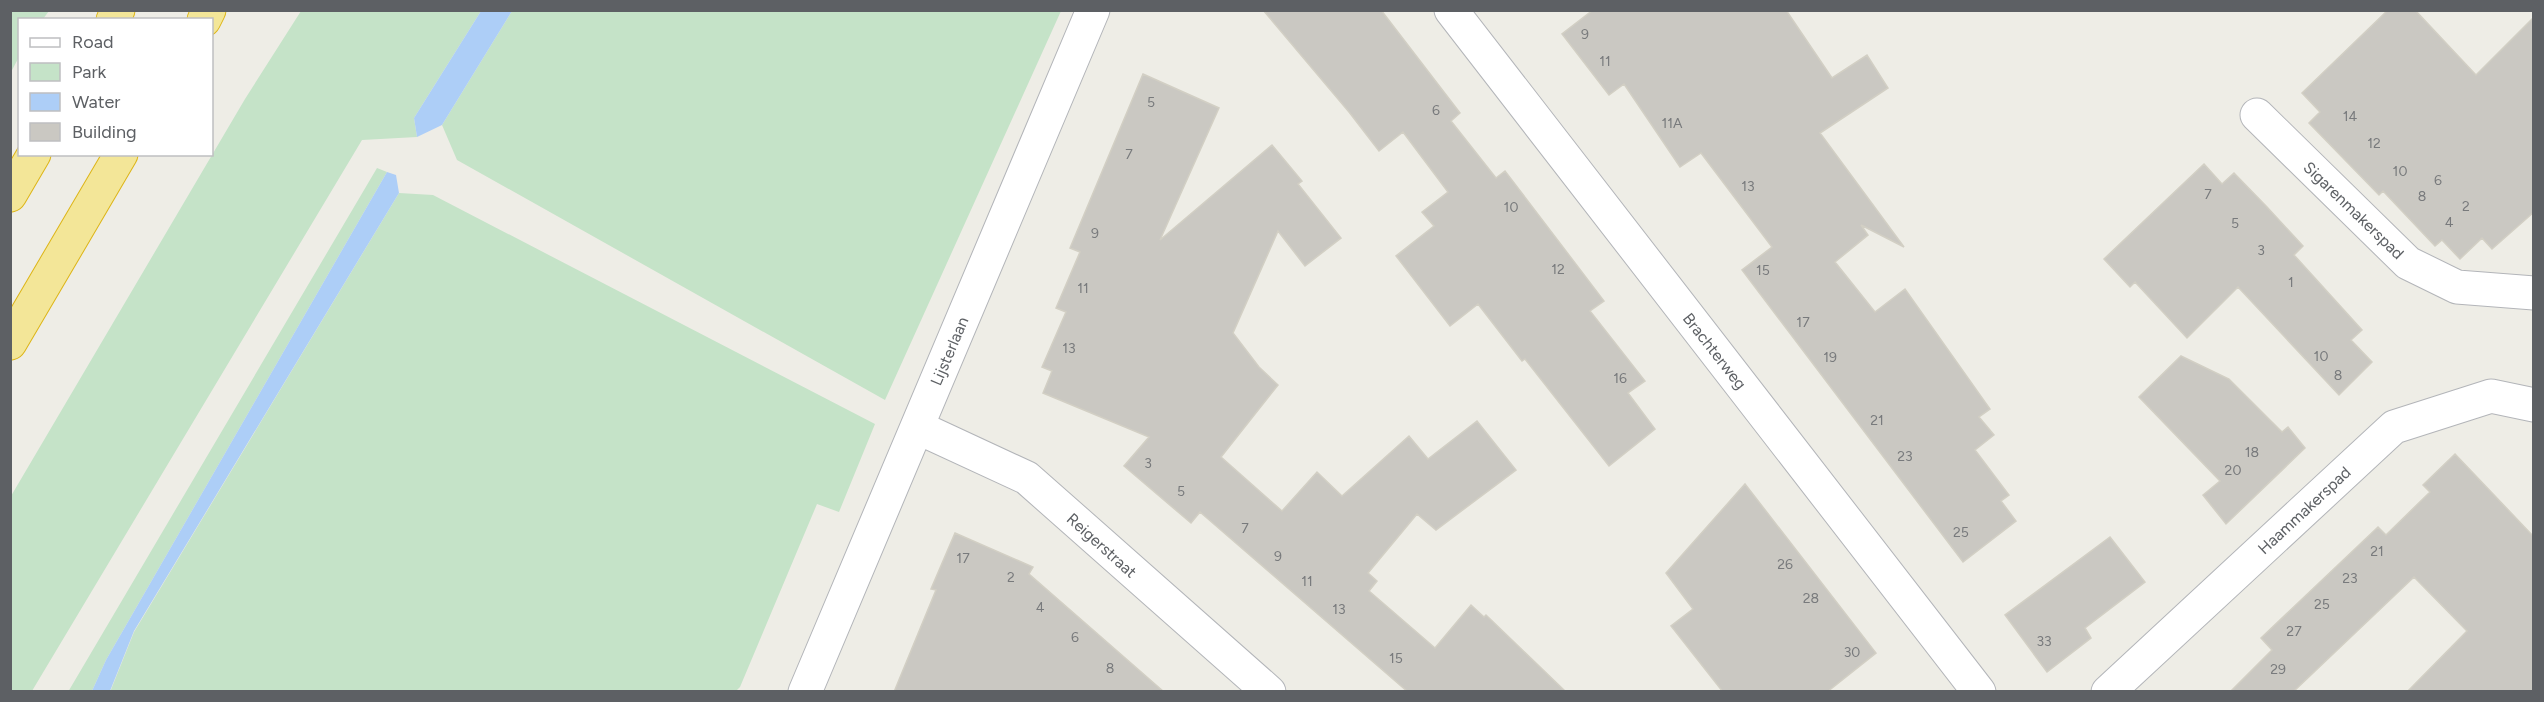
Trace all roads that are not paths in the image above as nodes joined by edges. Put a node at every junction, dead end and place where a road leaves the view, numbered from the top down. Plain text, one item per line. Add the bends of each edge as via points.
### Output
1 (1093, 10) edge
2 (1451, 10) edge
3 (2257, 115) dead end
4 (33, 156) edge
5 (120, 156) edge
6 (10, 195) edge
7 (2534, 293) edge
8 (10, 343) edge
9 (2534, 405) edge
10 (917, 427) junction
11 (1240, 681) edge
12 (805, 692) edge
13 (1269, 692) edge
14 (1979, 692) edge
15 (2108, 692) edge

1 - 10 street, Lijsterlaan
2 - 14 street, Brachterweg
3 - 7 street, Sigarenmakerspad via 2408,263 2457,287
4 - 6 highway
5 - 8 highway
9 - 15 street, Haammakerspad via 2491,396 2394,427
10 - 11 street, Reigerstraat via 1027,478
10 - 12 street, Lijsterlaan
11 - 13 street, Reigerstraat

